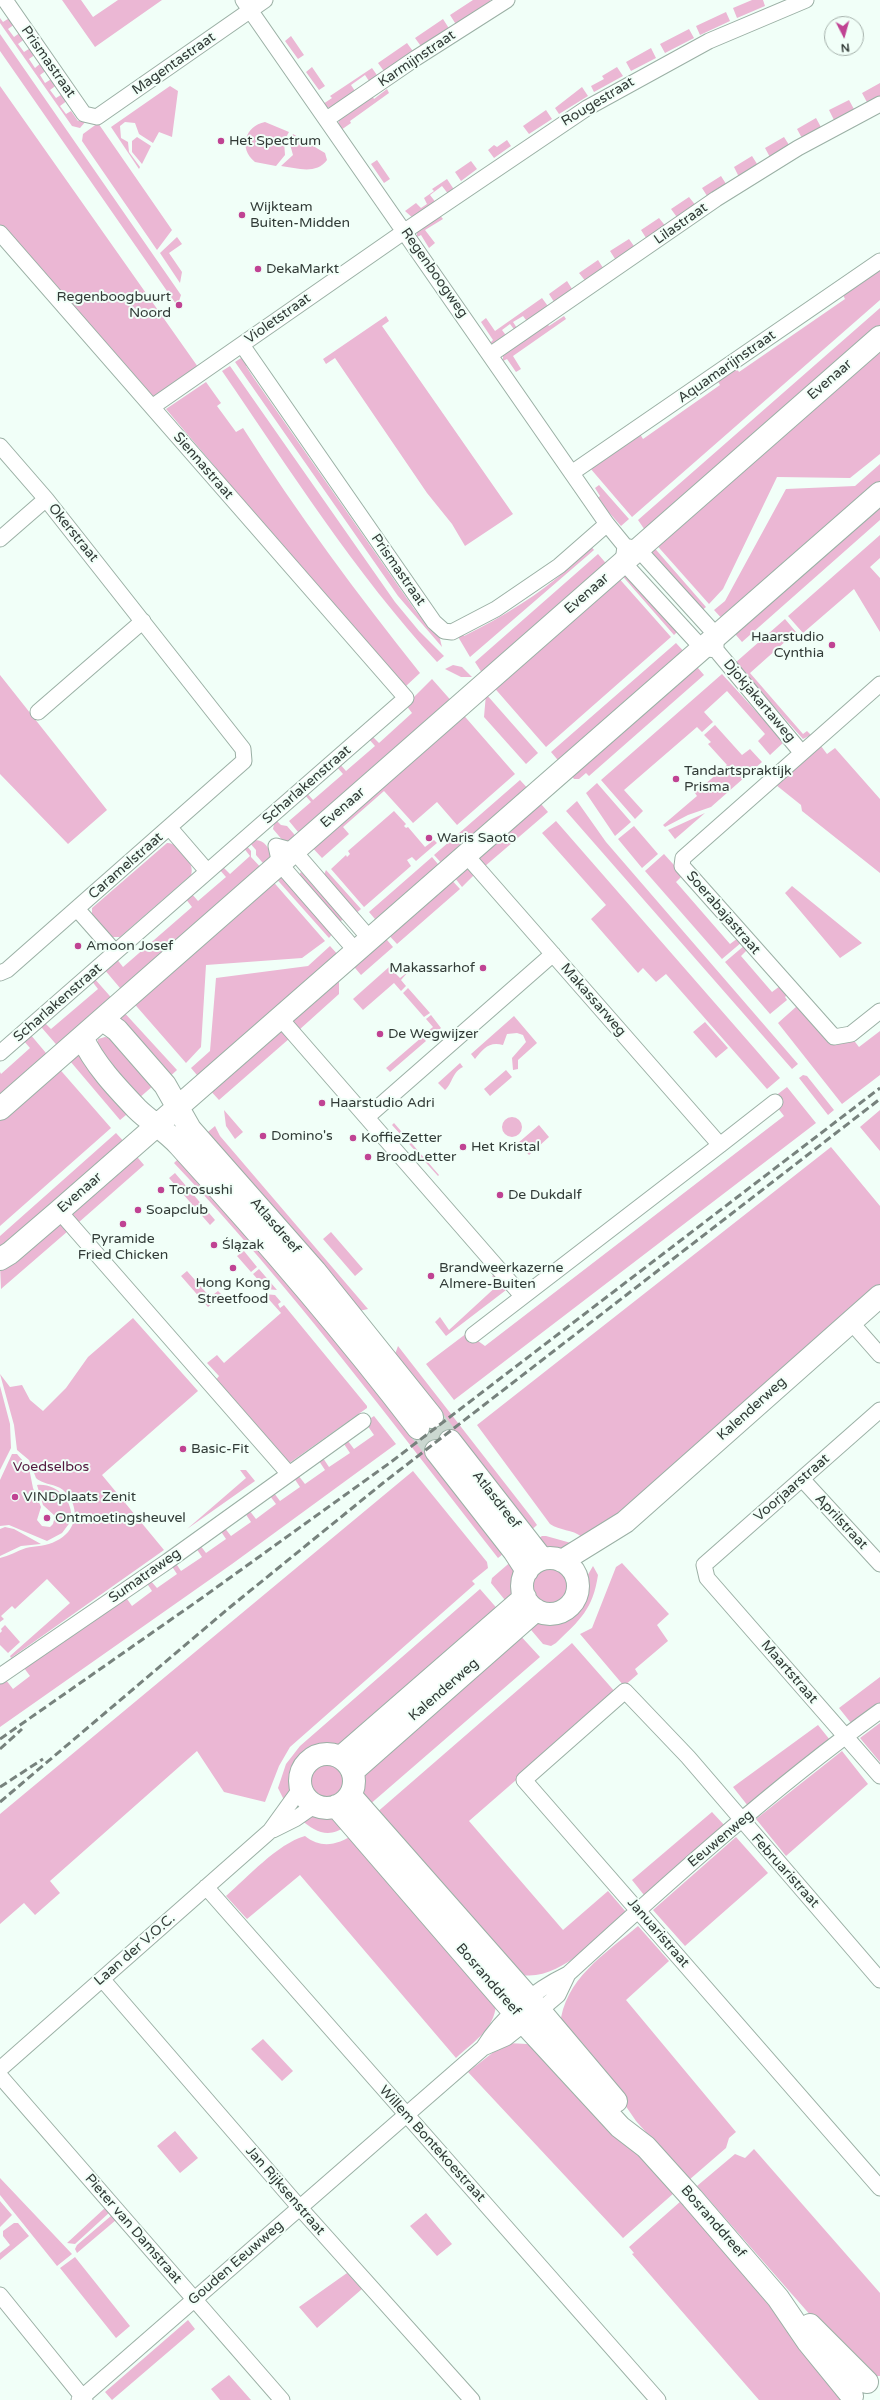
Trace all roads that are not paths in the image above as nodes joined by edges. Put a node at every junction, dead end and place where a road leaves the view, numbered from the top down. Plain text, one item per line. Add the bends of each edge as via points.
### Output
1 (5, 0) edge
2 (265, 0) edge
3 (507, 0) edge
4 (806, 0) edge
5 (247, 5) edge
6 (880, 104) edge
7 (97, 117) joint
8 (327, 119) junction
9 (404, 231) junction
10 (0, 234) edge
11 (880, 261) edge
12 (880, 337) edge
13 (242, 344) junction
14 (490, 356) junction
15 (152, 407) junction
16 (0, 446) edge
17 (573, 472) junction
18 (880, 493) edge
19 (46, 499) junction
20 (607, 524) junction
21 (0, 539) edge
22 (629, 552) junction
23 (143, 621) junction
24 (711, 644) junction
25 (880, 684) edge
26 (406, 698) joint
27 (38, 712) dead end
28 (801, 752) junction
29 (244, 761) joint
30 (259, 827) junction
31 (169, 828) junction
32 (283, 854) junction
33 (466, 855) junction
34 (207, 871) junction
35 (76, 909) junction
36 (363, 945) junction
37 (115, 952) junction
38 (553, 954) junction
39 (3, 972) edge
40 (880, 1011) edge
41 (280, 1018) junction
42 (103, 1020) junction
43 (82, 1037) junction
44 (0, 1053) edge
45 (775, 1102) dead end
46 (176, 1108) junction
47 (0, 1109) edge
48 (367, 1117) junction
49 (158, 1124) junction
50 (720, 1145) junction
51 (59, 1211) junction
52 (0, 1259) edge
53 (527, 1293) junction
54 (880, 1296) edge
55 (850, 1322) junction
56 (473, 1335) dead end
57 (368, 1350) junction
58 (880, 1355) edge
59 (880, 1410) edge
60 (363, 1421) dead end
61 (425, 1422) tunnel mouth
62 (443, 1446) tunnel mouth
63 (289, 1474) junction
64 (802, 1479) junction
65 (624, 1522) junction
66 (544, 1564) junction
67 (880, 1564) edge
68 (704, 1565) joint
69 (577, 1577) junction
70 (530, 1603) junction
71 (0, 1676) edge
72 (625, 1691) joint
73 (880, 1711) edge
74 (845, 1736) junction
75 (347, 1764) junction
76 (880, 1776) edge
77 (301, 1788) junction
78 (334, 1802) junction
79 (742, 1821) junction
80 (270, 1831) junction
81 (206, 1887) junction
82 (638, 1910) junction
83 (102, 1979) junction
84 (880, 1980) edge
85 (527, 2011) junction
86 (0, 2068) edge
87 (0, 2076) edge
88 (406, 2115) junction
89 (880, 2188) edge
90 (300, 2208) junction
91 (0, 2295) edge
92 (194, 2299) junction
93 (862, 2389) edge
94 (82, 2399) edge
95 (282, 2400) edge
96 (472, 2400) edge
97 (658, 2400) edge

1 - 7 street, Prismastraat via 84,114
2 - 5 street, Magentastraat
3 - 8 street, Karmijnstraat
4 - 9 street, Rougestraat via 709,41 600,100
5 - 7 street, Magentastraat
5 - 8 street, Regenboogweg
6 - 14 street, Lilastraat via 798,148 716,199
8 - 9 street, Regenboogweg
9 - 13 street, Violetstraat
9 - 14 street, Regenboogweg
10 - 15 street, Siennastraat
11 - 17 street, Aquamarijnstraat
12 - 22 main road, Evenaar
13 - 15 street, Violetstraat
13 - 20 street, Prismastraat via 434,622 444,631 452,632 532,586
14 - 17 street, Regenboogweg
15 - 26 street, Siennastraat
16 - 19 street, Okerstraat
17 - 20 street, Regenboogweg
18 - 24 main road, Evenaar
19 - 21 street
19 - 23 street, Okerstraat
20 - 22 street, Regenboogweg
22 - 24 street, Regenboogweg
22 - 32 main road, Evenaar
23 - 27 street
23 - 29 street, Okerstraat via 244,749
24 - 28 street, Djokjakartaweg
24 - 33 main road, Evenaar
25 - 28 street
26 - 30 street, Scharlakenstraat
28 - 40 street, Soerabajastraat via 683,858 682,866 834,1037 851,1034
29 - 31 street, Caramelstraat
30 - 32 street
30 - 34 street, Scharlakenstraat
31 - 34 street
31 - 35 street, Caramelstraat
32 - 36 street
32 - 42 main road, Evenaar
33 - 36 main road, Evenaar
33 - 38 street, Makassarweg
34 - 37 street, Scharlakenstraat
35 - 37 street, Scharlakenstraat
35 - 39 street, Caramelstraat
36 - 41 main road, Evenaar
37 - 44 street, Scharlakenstraat
38 - 48 street
38 - 50 street, Makassarweg
41 - 46 main road, Evenaar
41 - 48 street
42 - 43 main road, Evenaar
42 - 46 main road via 117,1030 165,1085
43 - 47 main road, Evenaar
43 - 49 main road via 89,1053 137,1109
45 - 50 street
46 - 49 main road, Evenaar
46 - 57 main road, Atlasdreef via 190,1129 315,1271
48 - 53 street via 517,1290
49 - 51 main road, Evenaar
49 - 57 main road, Atlasdreef via 179,1144 293,1273
50 - 53 street
51 - 52 main road, Evenaar
51 - 63 street
53 - 56 street
54 - 55 main road, Kalenderweg
55 - 58 street
55 - 65 main road, Kalenderweg
57 - 61 main road, Atlasdreef
59 - 64 street, Voorjaarstraat
60 - 63 street, Sumatraweg
62 - 66 main road, Atlasdreef via 514,1551
63 - 71 street, Sumatraweg
64 - 67 street, Aprilstraat
64 - 68 street, Voorjaarstraat
65 - 66 main road, Kalenderweg
65 - 69 main road, Kalenderweg
66 - 69 main road via 571,1567
66 - 70 main road via 523,1584
68 - 74 street, Maartstraat via 707,1578
69 - 70 main road via 578,1588 575,1598 564,1610 550,1614
70 - 75 main road, Kalenderweg
72 - 79 street, Februaristraat via 688,1757
72 - 82 street, Januaristraat via 524,1780
73 - 74 street, Eeuwenweg
74 - 76 street, Maartstraat
74 - 79 street, Eeuwenweg
75 - 77 main road via 328,1754 314,1757 305,1765 301,1776
75 - 78 main road via 354,1787
77 - 78 main road via 307,1799
77 - 80 street, Laan der V.O.C.
78 - 80 street, Laan der V.O.C.
78 - 85 main road, Bosranddreef
79 - 82 street, Eeuwenweg
79 - 84 street, Februaristraat
80 - 81 street, Laan der V.O.C.
81 - 83 street, Laan der V.O.C.
81 - 88 street, Willem Bontekoestraat
82 - 85 street, Eeuwenweg via 568,1974 548,1984
82 - 89 street, Januaristraat
83 - 86 street, Laan der V.O.C.
83 - 90 street, Jan Rijksenstraat
85 - 88 street, Gouden Eeuwweg via 506,2038 483,2048
85 - 93 main road, Bosranddreef via 620,2127 646,2147 778,2298 818,2332
87 - 92 street, Pieter van Damstraat
88 - 90 street, Gouden Eeuwweg
88 - 97 street, Willem Bontekoestraat
90 - 92 street, Gouden Eeuwweg
90 - 96 street, Jan Rijksenstraat
91 - 94 street
92 - 94 street, Gouden Eeuwweg
92 - 95 street, Pieter van Damstraat

